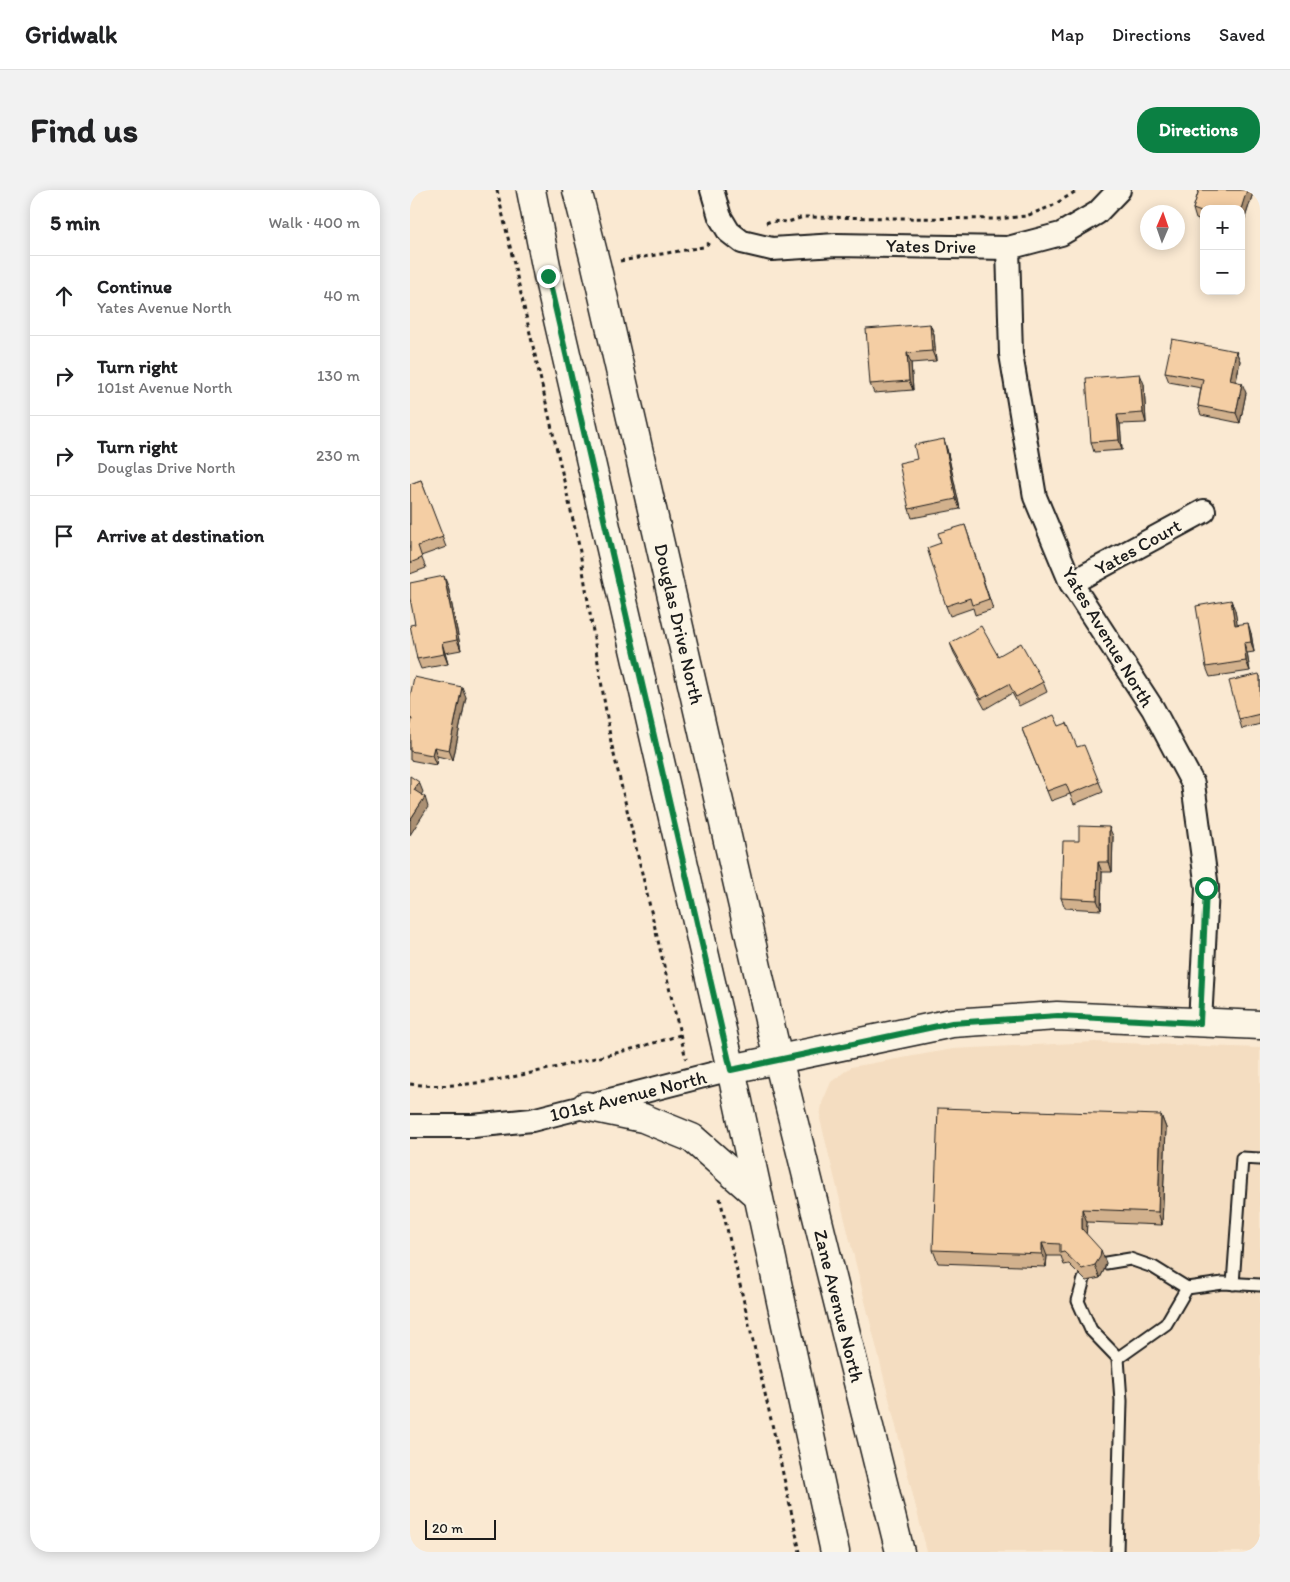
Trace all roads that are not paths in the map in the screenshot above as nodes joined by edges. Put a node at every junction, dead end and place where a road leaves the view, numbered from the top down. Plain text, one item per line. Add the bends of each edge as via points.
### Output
1 (531, 190) edge
2 (577, 190) edge
3 (712, 190) edge
4 (1120, 190) edge
5 (1008, 248) junction
6 (1204, 511) dead end
7 (1072, 583) junction
8 (1200, 1023) junction
9 (1260, 1025) edge
10 (778, 1059) junction
11 (731, 1070) junction
12 (586, 1106) junction
13 (410, 1126) edge
14 (1260, 1159) edge
15 (758, 1196) junction
16 (1106, 1263) dead end
17 (1084, 1279) edge
18 (1233, 1284) junction
19 (1260, 1285) edge
20 (1187, 1288) junction
21 (1118, 1358) junction
22 (835, 1552) edge
23 (900, 1552) edge
24 (1117, 1552) edge

1 - 11 main road
2 - 10 main road, Douglas Drive North
3 - 5 street, Yates Drive via 720,217 729,232 742,242 772,248 836,245
4 - 5 street, Yates Drive via 1098,214 1061,234
5 - 7 street, Yates Avenue North via 1011,354 1036,498
6 - 7 street, Yates Court
7 - 8 street, Yates Avenue North via 1153,709 1193,784 1206,888
8 - 9 main road, 101st Avenue North
8 - 10 main road, 101st Avenue North via 1058,1016 952,1023
10 - 11 main road, 101st Avenue North
10 - 23 main road, Zane Avenue North
11 - 12 street, 101st Avenue North
11 - 15 main road
12 - 13 street, 101st Avenue North via 532,1120 473,1126
12 - 15 main road via 643,1118 692,1138
14 - 18 lane via 1242,1158
15 - 22 main road
16 - 20 lane via 1130,1259 1153,1267
17 - 21 lane via 1078,1301 1090,1330
18 - 19 lane
18 - 20 lane
20 - 21 lane via 1166,1324
21 - 24 lane via 1121,1401

